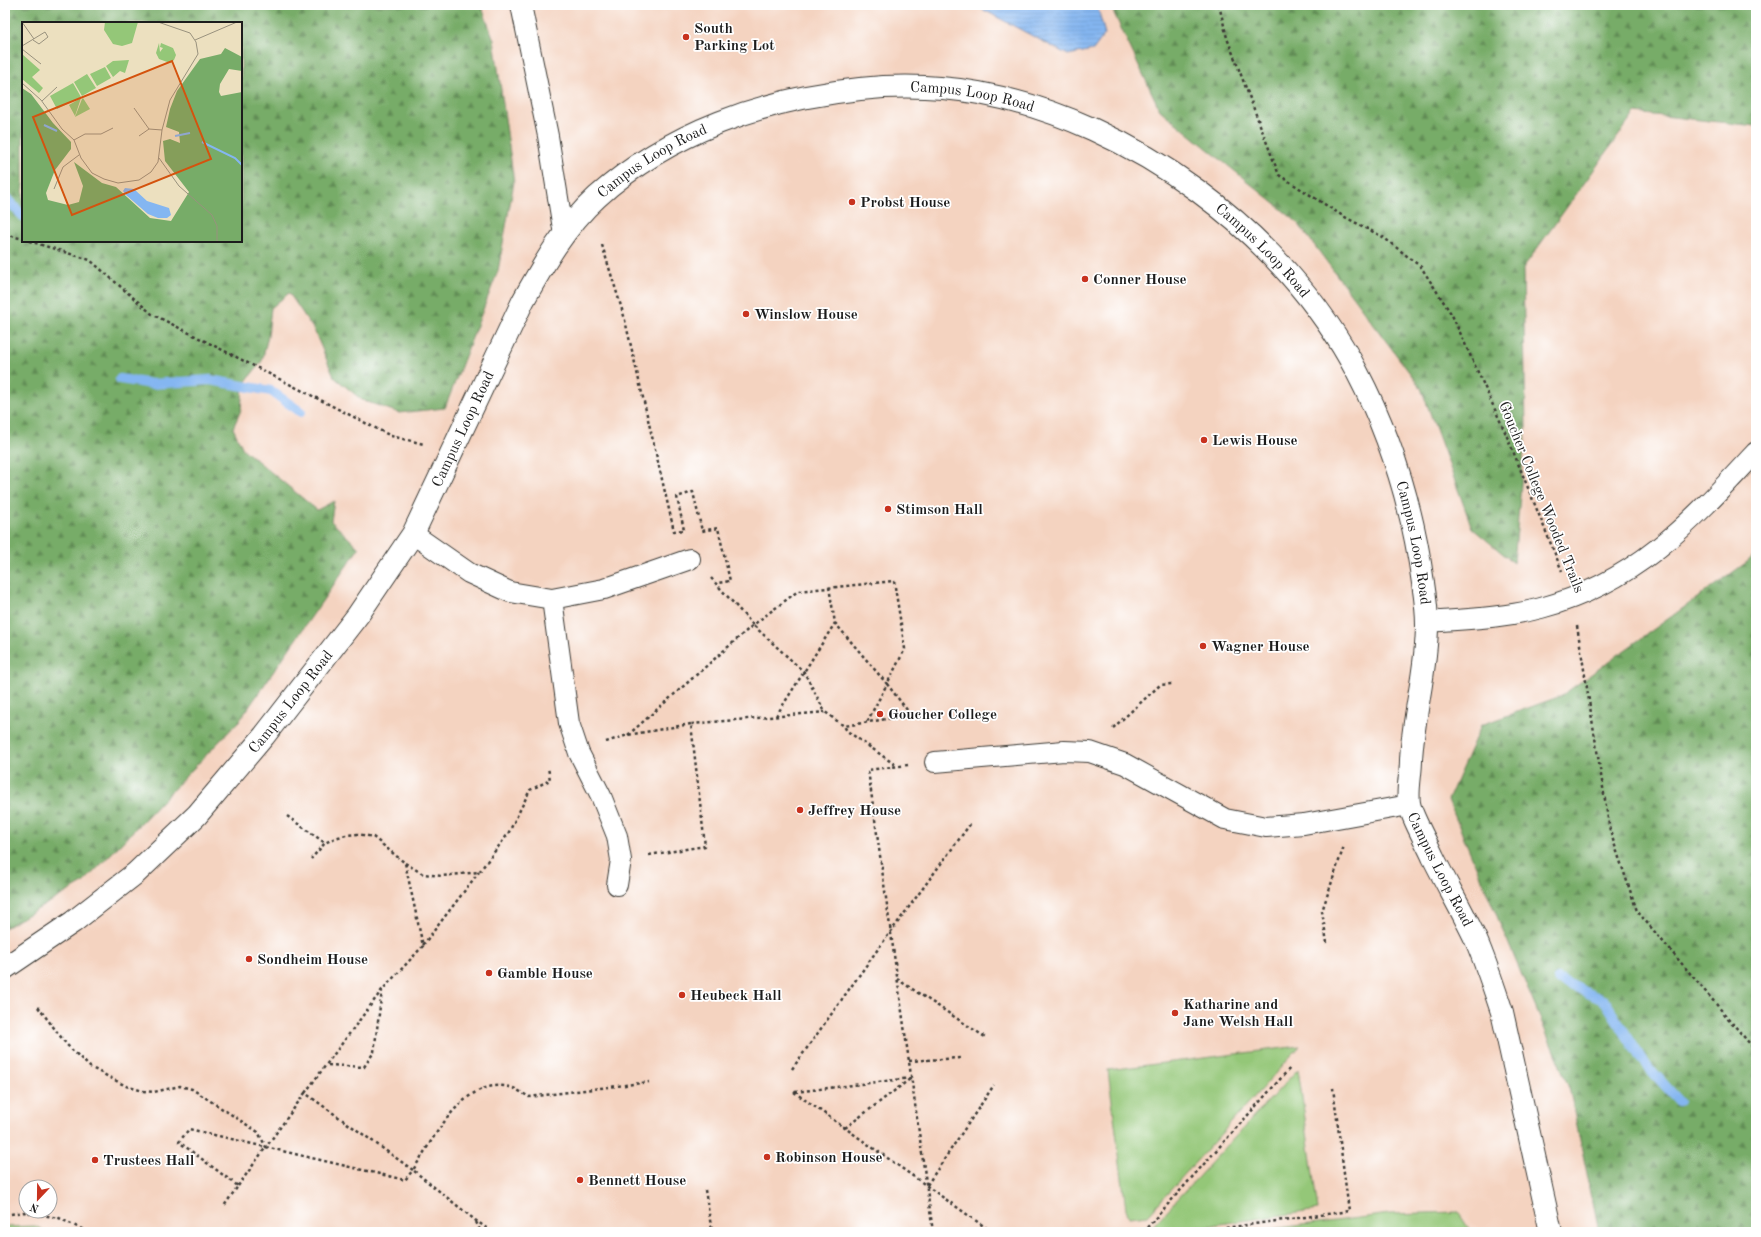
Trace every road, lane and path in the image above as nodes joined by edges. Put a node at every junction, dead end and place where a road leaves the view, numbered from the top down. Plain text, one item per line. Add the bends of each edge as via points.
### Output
1 (521, 5) edge
2 (1219, 5) edge
3 (5, 234) edge
4 (564, 235) junction
5 (22, 239) edge
6 (32, 242) edge
7 (602, 245) dead end
8 (453, 451) junction
9 (1756, 452) edge
10 (413, 534) junction
11 (690, 559) dead end
12 (829, 587) junction
13 (1572, 597) junction
14 (552, 599) junction
15 (1427, 622) junction
16 (835, 623) junction
17 (754, 625) junction
18 (804, 672) junction
19 (887, 684) junction
20 (1172, 684) dead end
21 (825, 712) junction
22 (776, 716) junction
23 (866, 722) junction
24 (691, 724) junction
25 (844, 726) junction
26 (1112, 728) dead end
27 (628, 735) junction
28 (600, 744) dead end
29 (935, 762) joint
30 (897, 766) junction
31 (548, 767) dead end
32 (1409, 805) junction
33 (287, 816) dead end
34 (971, 823) dead end
35 (325, 843) junction
36 (1346, 843) dead end
37 (311, 859) dead end
38 (621, 860) junction
39 (405, 863) junction
40 (479, 872) junction
41 (617, 885) dead end
42 (891, 933) junction
43 (1327, 944) dead end
44 (423, 946) junction
45 (5, 968) edge
46 (897, 979) junction
47 (382, 990) junction
48 (38, 1007) dead end
49 (985, 1037) dead end
50 (1756, 1051) edge
51 (960, 1058) dead end
52 (909, 1061) junction
53 (328, 1065) junction
54 (1291, 1067) dead end
55 (792, 1069) dead end
56 (911, 1078) junction
57 (649, 1082) dead end
58 (994, 1085) dead end
59 (1333, 1088) dead end
60 (305, 1093) junction
61 (846, 1128) junction
62 (266, 1147) junction
63 (413, 1170) junction
64 (238, 1186) junction
65 (926, 1186) junction
66 (705, 1190) dead end
67 (224, 1206) dead end
68 (5, 1215) edge
69 (475, 1220) junction
70 (88, 1232) edge
71 (481, 1232) edge
72 (492, 1232) edge
73 (712, 1232) edge
74 (933, 1232) edge
75 (992, 1232) edge
76 (1143, 1232) edge
77 (1196, 1232) edge
78 (1551, 1232) edge

1 - 4 lane via 548,136
2 - 13 path, Goucher College Wooded Trails via 1227,38 1279,175 1343,216 1383,237 1421,267 1452,315 1506,434
3 - 5 path
4 - 8 street, Campus Loop Road via 541,269 524,301
4 - 15 street, Campus Loop Road via 594,199 658,153 722,120 804,97 879,87 932,87 979,93 1029,105 1113,138 1195,189 1228,214 1264,248 1300,288 1329,327 1356,371 1383,428 1400,478 1422,579
6 - 8 path via 90,260 152,314 392,436
7 - 17 path via 624,316 674,531 684,530 677,497 693,492 702,531 718,528 730,581 717,583
8 - 10 street, Campus Loop Road
9 - 13 lane via 1690,522 1647,558 1609,581
10 - 14 lane via 469,573 510,592
10 - 45 street, Campus Loop Road via 358,615 264,736 198,815 136,873 73,922
11 - 14 lane via 604,589
12 - 16 path
12 - 17 path via 798,591
12 - 19 path via 894,581 905,649
13 - 15 lane via 1542,608 1509,615
13 - 50 path, Goucher College Wooded Trails via 1610,831 1638,911
14 - 38 lane via 569,723 579,753 601,796 617,836
15 - 32 street, Campus Loop Road via 1425,655 1412,740
16 - 18 path
16 - 19 path
17 - 18 path
17 - 27 path
18 - 21 path
18 - 22 path
19 - 23 path
19 - 23 path via 911,715
20 - 26 path via 1160,685
21 - 22 path
21 - 25 path
22 - 24 path
23 - 25 path
24 - 27 path
24 - 38 path via 705,846
25 - 30 path via 847,731
27 - 28 path
29 - 30 path
29 - 32 lane via 1064,751 1090,752 1125,764 1225,819 1266,827 1304,824
30 - 42 path via 868,770
31 - 40 path via 550,780 530,790 508,834
32 - 78 street, Campus Loop Road via 1476,940 1491,978 1502,1012
33 - 35 path
34 - 42 path
35 - 37 path
35 - 39 path via 346,834 373,837
36 - 43 path via 1322,911
38 - 41 lane
39 - 40 path via 423,874 442,876
39 - 44 path
40 - 44 path
42 - 46 path
42 - 55 path
44 - 47 path
46 - 49 path
46 - 52 path
47 - 53 path
47 - 53 path via 374,1052 364,1067
48 - 62 path via 67,1045 90,1067 126,1086 143,1091 154,1092 180,1086 192,1089 258,1132
51 - 52 path
52 - 56 path
53 - 60 path
54 - 76 path
56 - 61 path
56 - 61 path via 794,1092
56 - 65 path
57 - 63 path via 529,1097 513,1088 492,1086 475,1091 455,1108
58 - 65 path
59 - 77 path via 1349,1211
60 - 62 path
60 - 63 path
61 - 65 path
62 - 63 path via 405,1180
62 - 64 path
62 - 64 path via 189,1129 179,1142
63 - 69 path
64 - 67 path
65 - 74 path
65 - 75 path
66 - 73 path
68 - 70 path via 24,1212 59,1218
69 - 71 path
69 - 72 path

